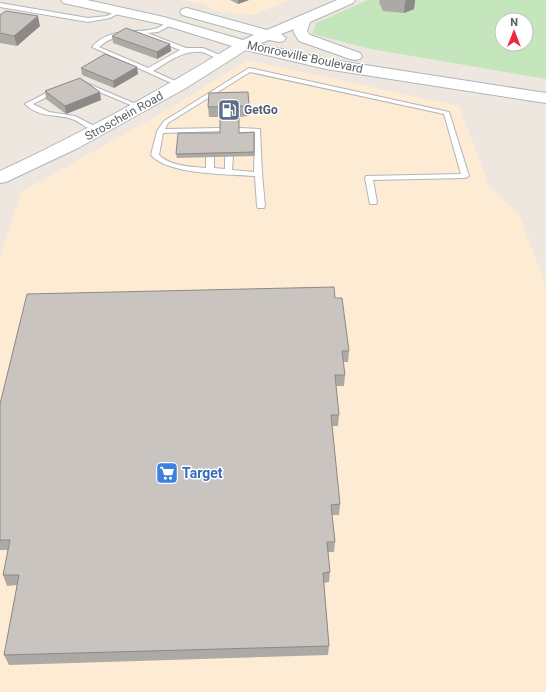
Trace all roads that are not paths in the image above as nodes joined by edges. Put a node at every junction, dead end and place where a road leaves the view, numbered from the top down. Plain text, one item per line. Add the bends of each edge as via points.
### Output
1 (68, 0) edge
2 (319, 0) edge
3 (348, 0) edge
4 (0, 6) edge
5 (171, 8) dead end
6 (120, 11) junction
7 (304, 18) junction
8 (171, 23) junction
9 (138, 31) junction
10 (260, 33) junction
11 (244, 45) junction
12 (184, 50) junction
13 (355, 56) junction
14 (224, 58) junction
15 (148, 71) junction
16 (76, 80) edge
17 (180, 85) junction
18 (546, 86) edge
19 (63, 87) edge
20 (546, 98) edge
21 (140, 107) junction
22 (98, 130) junction
23 (220, 130) edge
24 (239, 130) edge
25 (160, 131) junction
26 (210, 157) edge
27 (228, 157) edge
28 (210, 170) junction
29 (228, 171) junction
30 (258, 174) junction
31 (0, 178) edge
32 (372, 202) dead end
33 (261, 206) dead end

1 - 6 main road, Monroeville Boulevard
2 - 10 main road, Stroschein Road via 276,18
3 - 7 main road, Stroschein Road
4 - 6 lane via 88,20 108,17
5 - 10 main road, Monroeville Boulevard
6 - 8 main road, Monroeville Boulevard
7 - 10 main road, Stroschein Road
7 - 13 main road via 300,31 304,38
8 - 9 lane via 156,31
8 - 11 main road, Monroeville Boulevard
9 - 12 lane
9 - 15 lane via 123,33 102,41 95,47
10 - 11 main road, Stroschein Road
10 - 13 main road, Monroeville Boulevard
11 - 14 main road, Stroschein Road
11 - 20 main road, Monroeville Boulevard via 326,64
12 - 14 lane via 203,50
12 - 15 lane
13 - 18 main road, Monroeville Boulevard
14 - 17 main road, Stroschein Road
15 - 17 lane
16 - 21 lane
17 - 21 main road, Stroschein Road
19 - 22 lane via 28,104 47,114 73,117
21 - 22 main road, Stroschein Road
22 - 31 main road, Stroschein Road
23 - 25 lane via 211,134
24 - 30 lane via 258,130
25 - 28 lane via 155,155 160,160 182,168 192,166
25 - 32 lane via 166,122 248,70 447,114 465,176 369,178
26 - 28 lane
27 - 29 lane
28 - 29 lane
29 - 30 lane
30 - 33 lane

